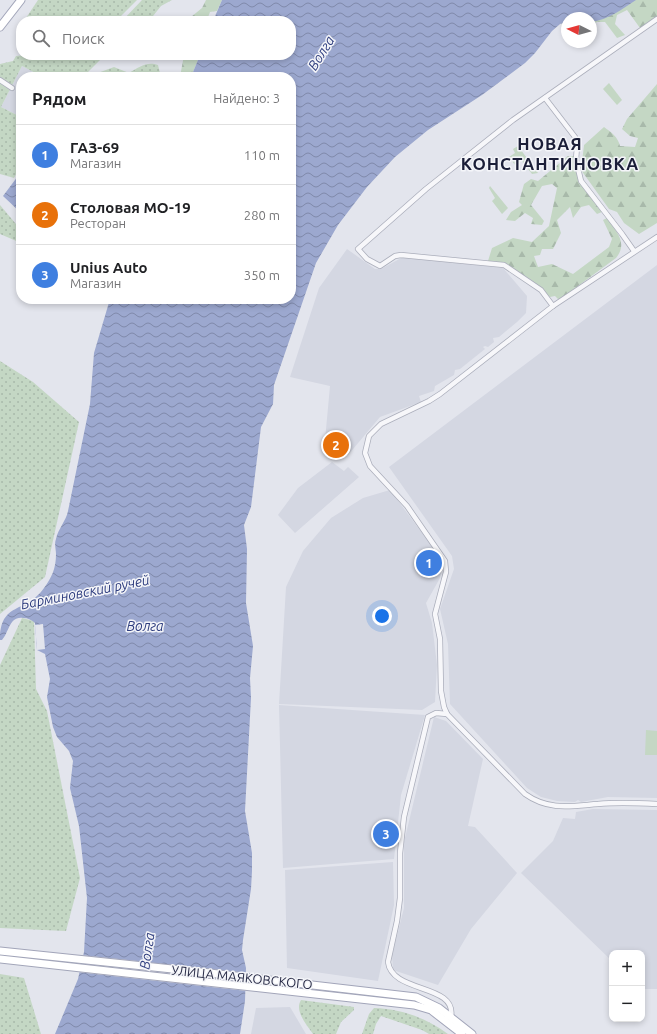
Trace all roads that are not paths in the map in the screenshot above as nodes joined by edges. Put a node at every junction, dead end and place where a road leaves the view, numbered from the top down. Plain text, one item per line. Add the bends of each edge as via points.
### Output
1 (21, 0) edge
2 (657, 19) edge
3 (0, 26) edge
4 (0, 80) edge
5 (12, 88) dead end
6 (545, 98) junction
7 (657, 237) edge
8 (634, 251) junction
9 (554, 306) junction
10 (447, 714) junction
11 (657, 804) edge
12 (0, 951) edge
13 (16, 957) junction
14 (0, 959) edge
15 (415, 1001) junction
16 (451, 1017) junction
17 (462, 1034) edge
18 (472, 1034) edge

1 - 3 main road
2 - 6 street
4 - 5 street
6 - 8 street via 575,137 576,160 581,181
6 - 9 street via 426,189 358,249 367,259 380,266 401,255 504,266 541,290
7 - 8 street
8 - 9 street
9 - 10 street via 440,394 387,421 367,439 365,453 370,466 407,506 445,561 446,572 435,614 440,639 441,694
10 - 11 street via 525,794 538,802 560,808 599,804
10 - 16 street via 436,713 428,718 406,806 400,853 400,905 388,962 390,970 398,978 445,999 450,1005
12 - 13 main road, УЛИЦА МАЯКОВСКОГО
13 - 14 main road, УЛИЦА МАЯКОВСКОГО
13 - 15 main road, УЛИЦА МАЯКОВСКОГО via 201,972
15 - 16 main road, УЛИЦА МАЯКОВСКОГО via 436,1006
15 - 17 main road, УЛИЦА МАЯКОВСКОГО
16 - 18 main road, УЛИЦА МАЯКОВСКОГО

